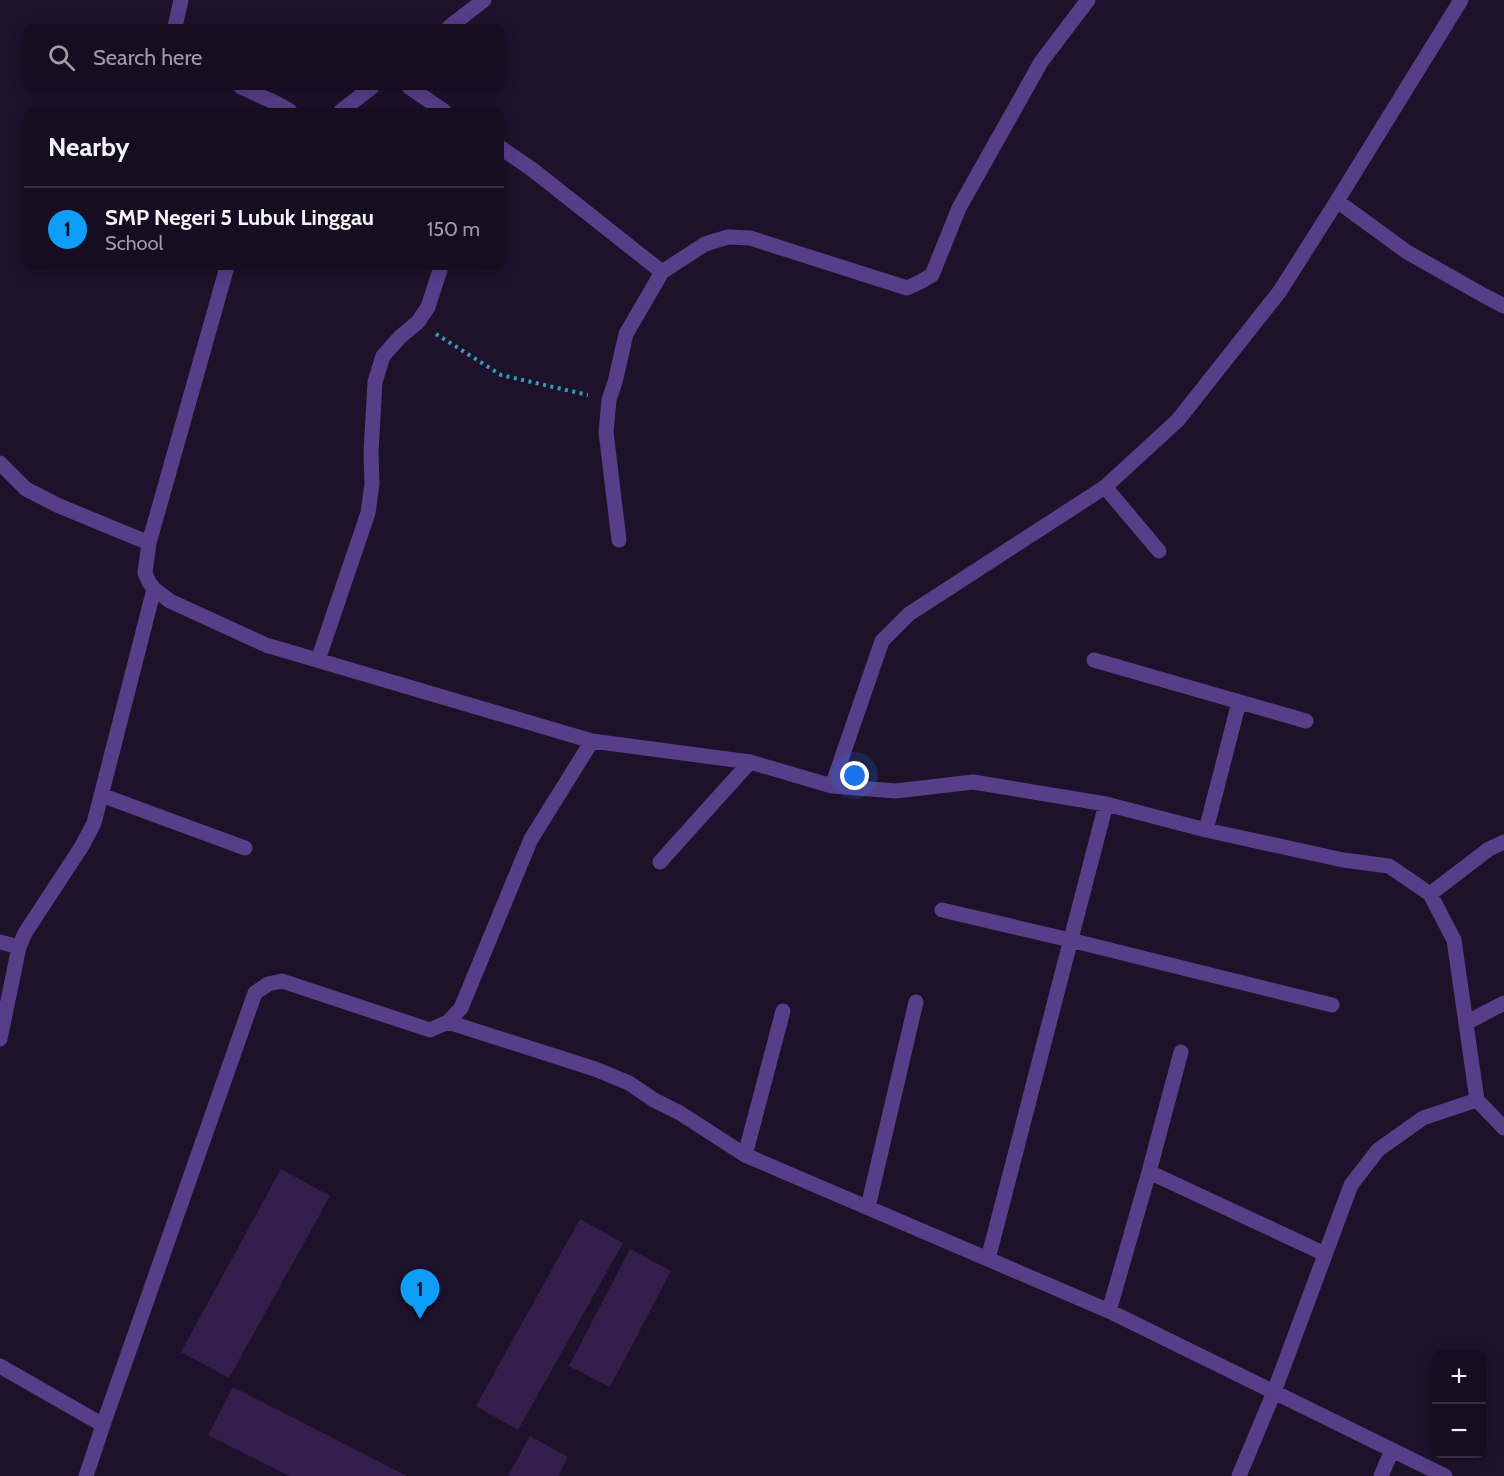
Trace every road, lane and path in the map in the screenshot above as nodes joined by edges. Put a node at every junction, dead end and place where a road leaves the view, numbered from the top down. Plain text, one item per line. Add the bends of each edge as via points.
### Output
1 (181, 0) edge
2 (484, 0) edge
3 (1088, 0) edge
4 (1461, 0) edge
5 (176, 24) edge
6 (453, 24) edge
7 (248, 90) edge
8 (368, 90) edge
9 (413, 90) edge
10 (285, 108) edge
11 (345, 108) edge
12 (440, 108) edge
13 (504, 150) edge
14 (1337, 201) junction
15 (226, 270) edge
16 (440, 270) edge
17 (662, 272) junction
18 (1504, 306) edge
19 (418, 322) junction
20 (609, 400) junction
21 (0, 463) edge
22 (1105, 487) junction
23 (620, 540) dead end
24 (149, 543) junction
25 (1159, 551) dead end
26 (154, 589) junction
27 (318, 660) junction
28 (1094, 660) dead end
29 (1239, 702) junction
30 (1306, 721) dead end
31 (592, 741) junction
32 (750, 762) junction
33 (832, 786) junction
34 (101, 795) junction
35 (1106, 804) junction
36 (1206, 830) junction
37 (1504, 842) edge
38 (245, 848) dead end
39 (660, 862) dead end
40 (1430, 894) junction
41 (942, 910) dead end
42 (1070, 940) junction
43 (0, 942) edge
44 (19, 946) junction
45 (916, 1002) dead end
46 (1504, 1003) edge
47 (1332, 1005) dead end
48 (783, 1011) dead end
49 (448, 1022) junction
50 (1466, 1023) junction
51 (0, 1039) edge
52 (1181, 1052) dead end
53 (1477, 1101) junction
54 (1504, 1128) edge
55 (745, 1155) junction
56 (1149, 1172) junction
57 (868, 1207) junction
58 (1325, 1254) junction
59 (988, 1259) junction
60 (1108, 1311) junction
61 (0, 1366) edge
62 (1274, 1392) junction
63 (102, 1425) junction
64 (1392, 1450) junction
65 (90, 1474) edge
66 (1239, 1476) edge
67 (1381, 1476) edge
68 (1445, 1476) edge

1 - 5 street
2 - 6 street
3 - 17 street via 1041,62 959,208 932,275 907,288 750,238 728,237 705,244
4 - 14 street
7 - 10 street
8 - 11 street
9 - 12 street
13 - 17 street
14 - 18 street via 1407,252
14 - 22 street via 1280,291 1178,420
15 - 24 street
16 - 19 street via 428,307
17 - 20 street via 626,334
19 - 20 path via 501,375
19 - 27 street via 383,356 375,382 368,513
20 - 23 street via 606,432
21 - 24 street via 26,489
22 - 25 street
22 - 33 street via 909,614 882,641
24 - 26 street via 145,573
26 - 27 street via 170,601 266,645
26 - 34 street
27 - 31 street
28 - 29 street
29 - 30 street
29 - 36 street
31 - 32 street
31 - 49 street via 531,839 461,1008
32 - 33 street
32 - 39 street
33 - 35 street via 897,791 973,782
34 - 38 street
34 - 44 street via 94,823 82,846
35 - 36 street
35 - 42 street
36 - 40 street via 1389,866
37 - 40 street
40 - 50 street via 1454,940
41 - 42 street
42 - 47 street
42 - 59 street
43 - 44 street
44 - 51 street
45 - 57 street
46 - 50 street
48 - 55 street
49 - 55 street via 629,1083
49 - 63 street via 430,1030 282,981 255,993
50 - 53 street
52 - 56 street
53 - 54 street
53 - 58 street via 1423,1118 1378,1150 1351,1185
55 - 57 street
56 - 58 street
56 - 60 street
57 - 59 street
58 - 62 street
59 - 60 street
60 - 62 street
61 - 63 street
62 - 64 street
62 - 66 street
63 - 65 street
64 - 67 street
64 - 68 street

